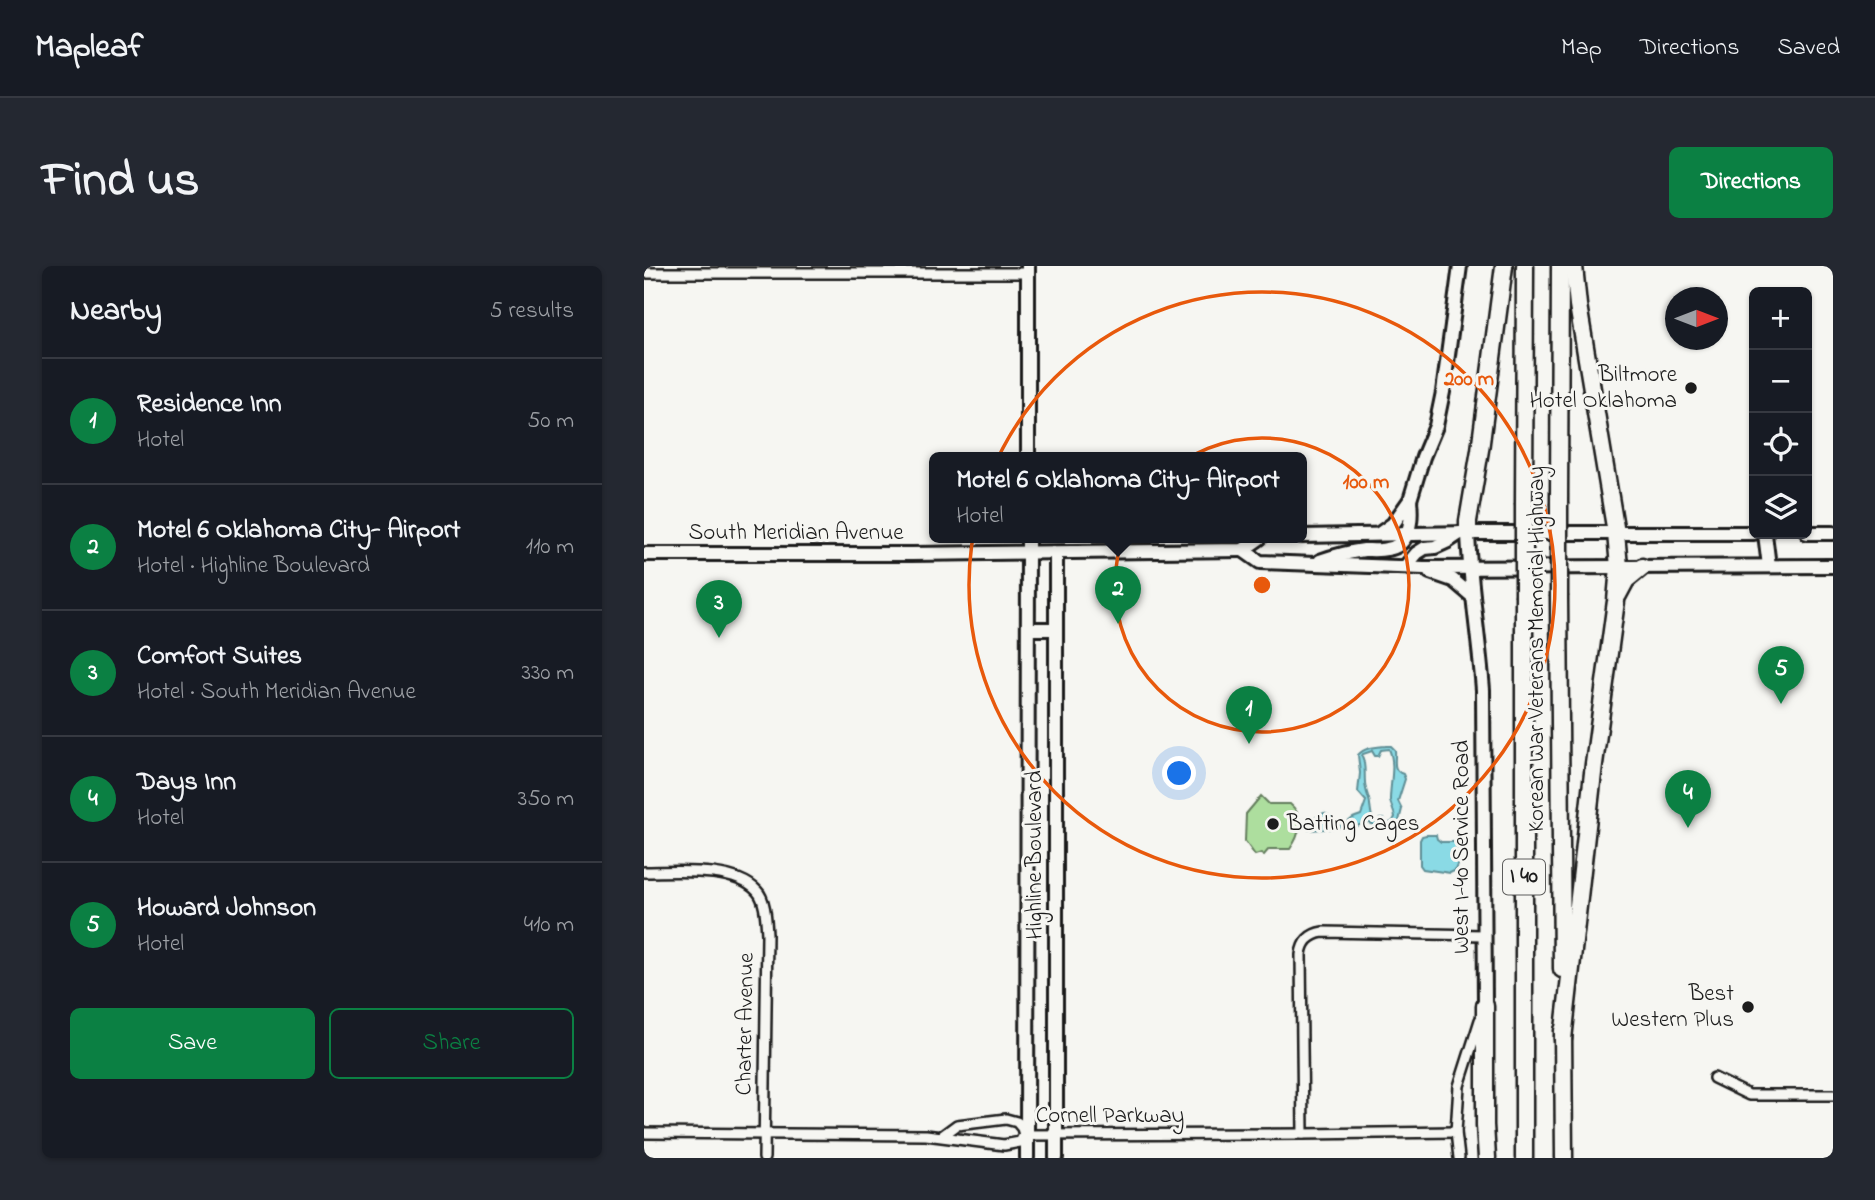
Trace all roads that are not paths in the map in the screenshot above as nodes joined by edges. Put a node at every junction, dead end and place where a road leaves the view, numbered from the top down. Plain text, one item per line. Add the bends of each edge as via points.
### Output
1 (1460, 266) edge
2 (1504, 266) edge
3 (1525, 266) edge
4 (1560, 266) edge
5 (1574, 266) edge
6 (1028, 269) edge
7 (644, 273) edge
8 (1028, 452) edge
9 (1410, 500) junction
10 (1464, 533) junction
11 (1616, 533) junction
12 (1749, 533) edge
13 (1812, 533) edge
14 (1833, 533) edge
15 (1379, 534) junction
16 (1407, 534) junction
17 (1307, 536) edge
18 (1766, 539) edge
19 (1028, 543) edge
20 (1253, 543) edge
21 (1243, 550) junction
22 (1056, 552) junction
23 (1028, 553) junction
24 (644, 554) edge
25 (1313, 563) junction
26 (1769, 566) junction
27 (1833, 566) edge
28 (1405, 567) junction
29 (1469, 567) junction
30 (1619, 567) junction
31 (1642, 567) junction
32 (1424, 568) junction
33 (1473, 597) junction
34 (1616, 601) junction
35 (1028, 629) junction
36 (1056, 629) junction
37 (644, 872) edge
38 (1483, 935) junction
39 (1485, 1006) junction
40 (1563, 1039) junction
41 (1714, 1077) dead end
42 (1833, 1095) edge
43 (1456, 1132) junction
44 (644, 1133) edge
45 (764, 1135) junction
46 (1026, 1135) junction
47 (1056, 1135) junction
48 (1303, 1135) junction
49 (942, 1136) junction
50 (764, 1158) edge
51 (1027, 1158) edge
52 (1056, 1158) edge
53 (1459, 1158) edge
54 (1487, 1158) edge
55 (1524, 1158) edge
56 (1564, 1158) edge

1 - 9 main road via 1440,407
2 - 10 highway via 1480,450
3 - 55 highway, Korean War Veterans Memorial Highway / I 40, bridge
4 - 40 highway, Korean War Veterans Memorial Highway / I 40, bridge
5 - 11 highway
6 - 7 street
6 - 8 main road
9 - 15 main road via 1393,524
9 - 16 main road
10 - 11 main road
10 - 16 main road
10 - 28 main road via 1424,548
10 - 29 main road, West I-40 Service Road
11 - 12 main road
11 - 30 highway
13 - 14 main road
15 - 16 main road
15 - 17 main road
16 - 25 main road via 1393,548
18 - 26 main road
19 - 23 main road, Highline Boulevard
20 - 21 main road
21 - 22 main road, South Meridian Avenue
21 - 25 main road, South Meridian Avenue via 1260,562
22 - 23 main road, South Meridian Avenue
22 - 36 main road, Highline Boulevard
23 - 24 main road, South Meridian Avenue
23 - 35 main road, Highline Boulevard
25 - 28 main road, South Meridian Avenue
26 - 27 main road, South Meridian Avenue
26 - 31 main road, South Meridian Avenue
28 - 32 main road, South Meridian Avenue
29 - 30 main road, South Meridian Avenue
29 - 32 main road, South Meridian Avenue
29 - 33 main road, West I-40 Service Road
30 - 31 main road, South Meridian Avenue
30 - 34 highway
31 - 34 highway via 1626,580
32 - 33 main road via 1453,580
33 - 38 main road, West I-40 Service Road via 1483,690
34 - 40 highway
35 - 36 main road
35 - 46 main road, Highline Boulevard
36 - 47 main road, Highline Boulevard
37 - 45 street, Charter Avenue via 726,876 759,892 767,934
38 - 39 main road, West I-40 Service Road
38 - 48 street via 1323,932 1308,938 1301,955
39 - 43 street, West I-40 Service Road via 1459,1086
39 - 54 highway
40 - 56 highway, Korean War Veterans Memorial Highway / I 40
41 - 42 street via 1749,1095
43 - 48 street, Cornell Parkway
43 - 53 street, West I-40 Service Road
44 - 45 street, Cornell Parkway
45 - 49 street, Cornell Parkway
45 - 50 street, Charter Avenue
46 - 47 street, Cornell Parkway
46 - 49 street, Cornell Parkway via 1020,1142 1004,1144
46 - 49 street via 1017,1122 1006,1119 957,1125
46 - 51 main road, Highline Boulevard
47 - 48 street, Cornell Parkway
47 - 52 main road, Highline Boulevard

